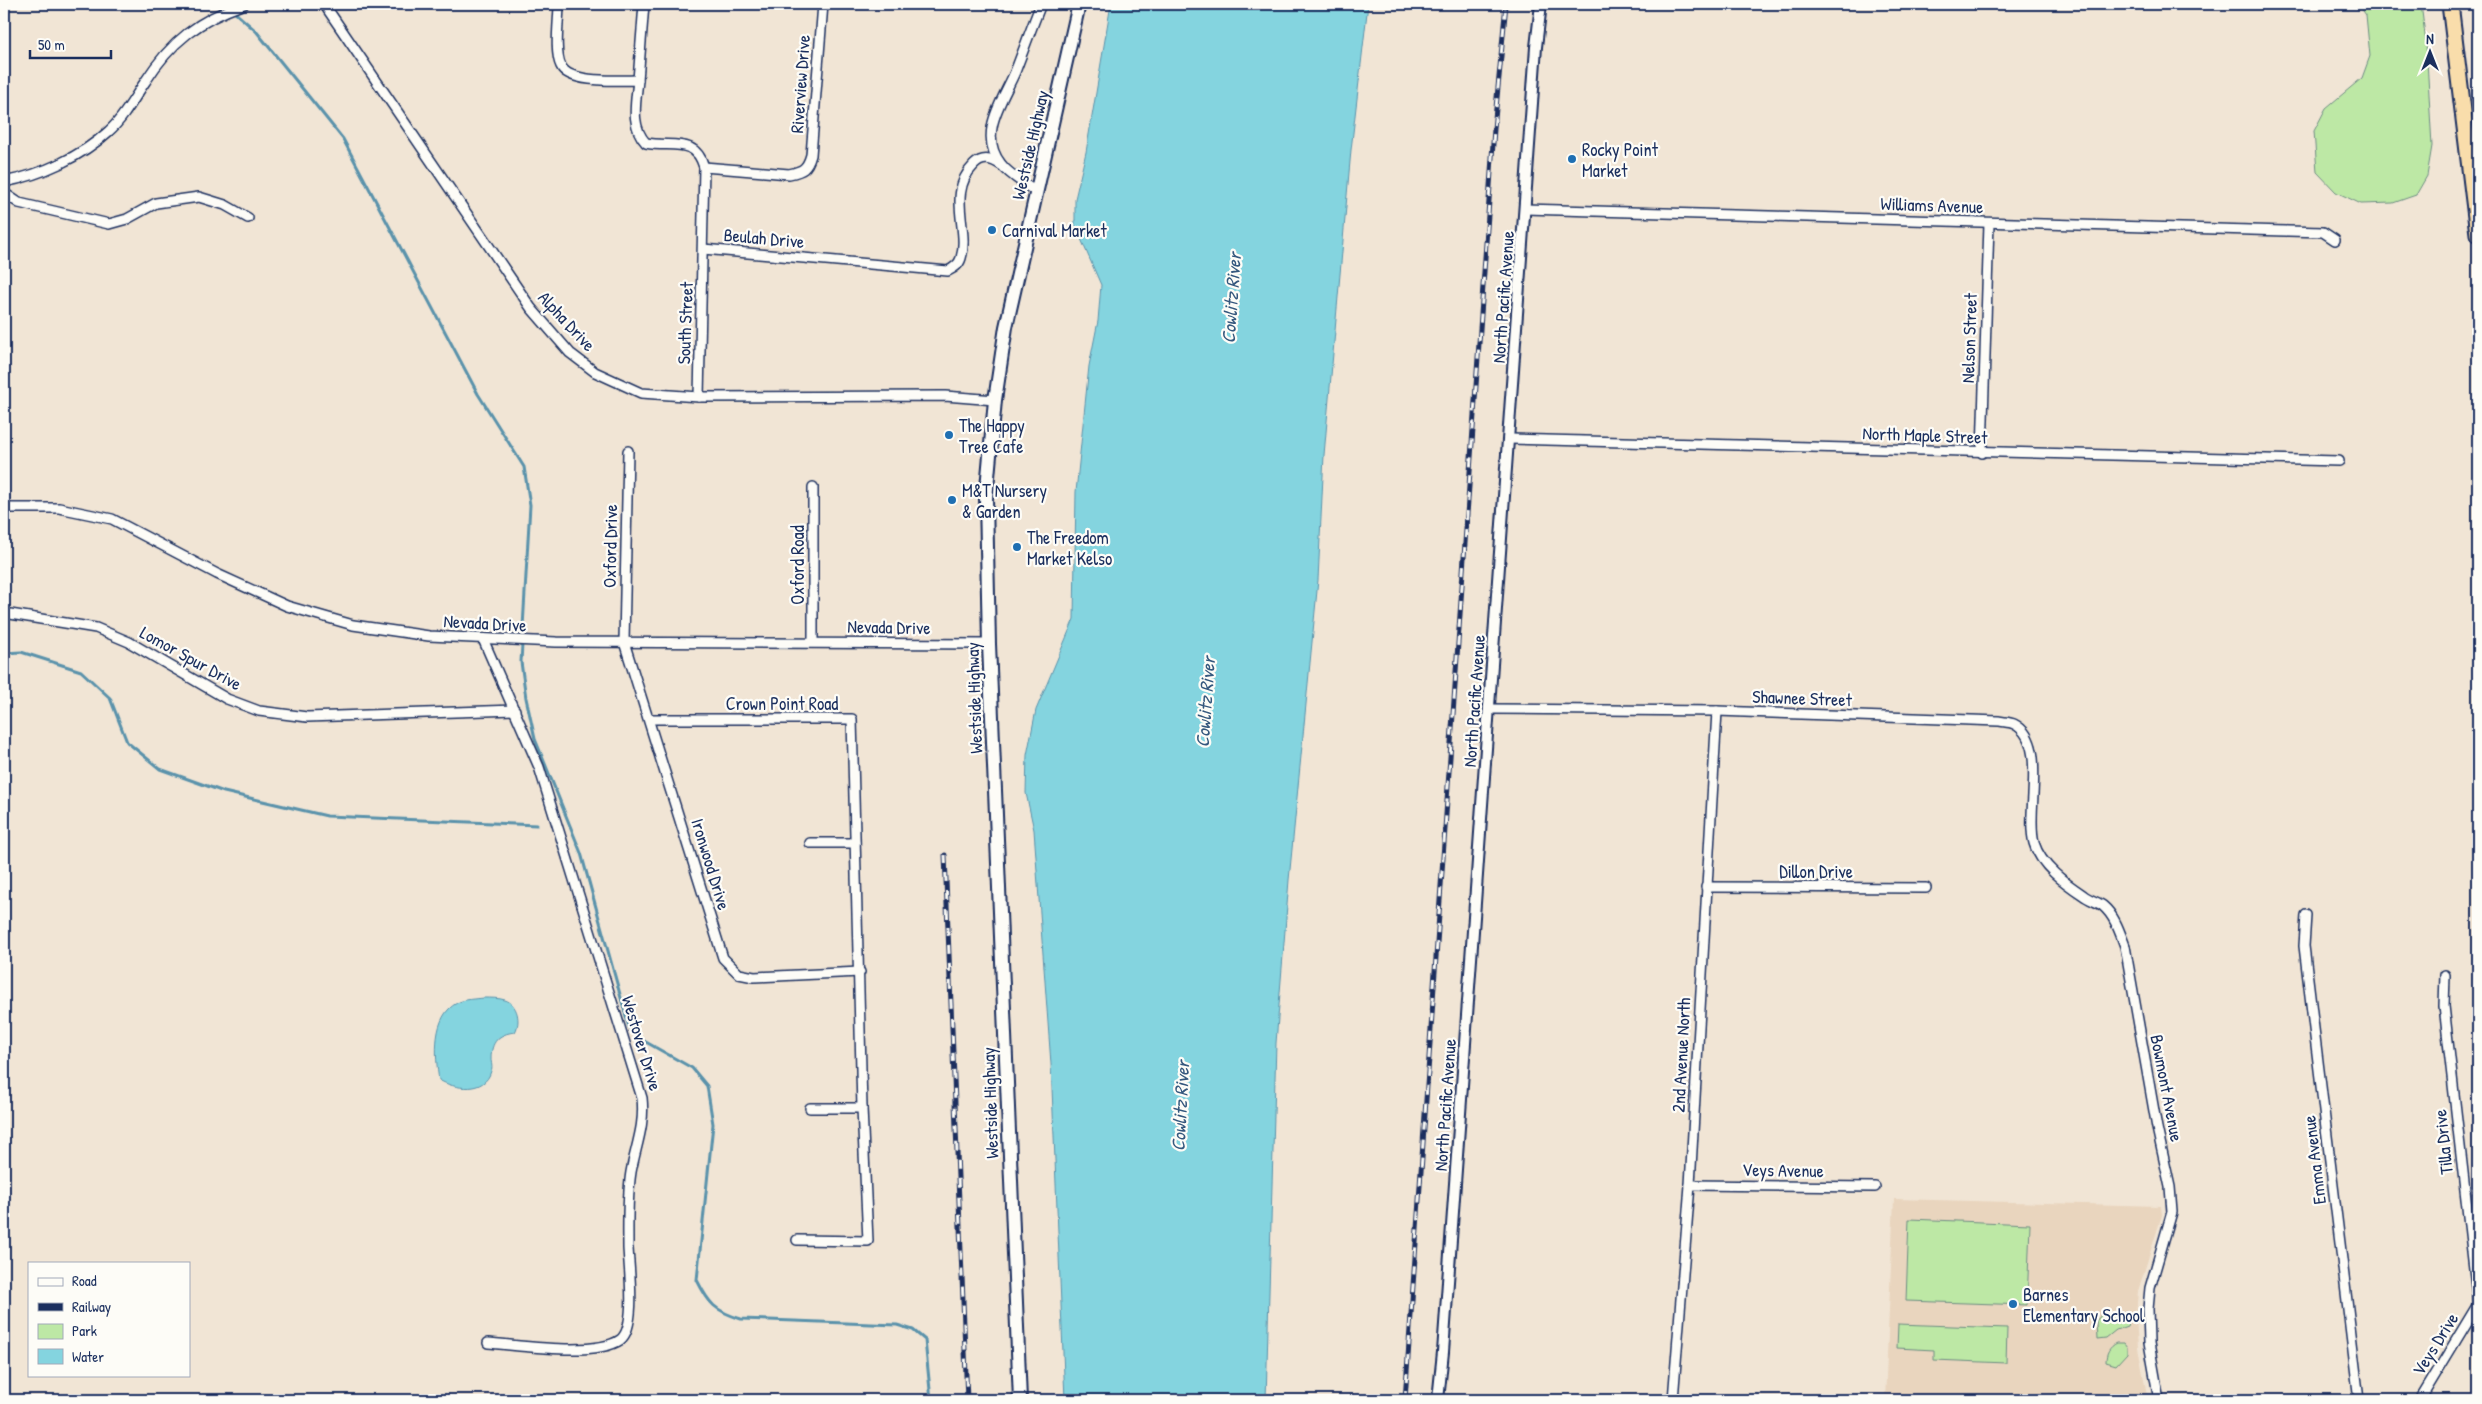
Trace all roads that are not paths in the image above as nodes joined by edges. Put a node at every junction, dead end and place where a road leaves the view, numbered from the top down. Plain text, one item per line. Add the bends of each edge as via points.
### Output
1 (244, 4) edge
2 (324, 4) edge
3 (559, 4) edge
4 (644, 4) edge
5 (823, 4) edge
6 (1041, 4) edge
7 (1080, 4) edge
8 (1541, 4) edge
9 (2450, 4) edge
10 (638, 80) junction
11 (1001, 165) junction
12 (704, 167) junction
13 (4, 182) edge
14 (1037, 192) junction
15 (4, 193) edge
16 (1525, 209) junction
17 (248, 218) dead end
18 (1989, 223) junction
19 (2478, 234) edge
20 (2336, 240) dead end
21 (704, 249) junction
22 (700, 397) junction
23 (995, 400) junction
24 (1510, 439) junction
25 (628, 451) dead end
26 (1982, 453) junction
27 (2339, 461) dead end
28 (813, 487) dead end
29 (4, 508) edge
30 (4, 613) edge
31 (483, 639) junction
32 (624, 642) junction
33 (813, 642) junction
34 (989, 644) junction
35 (1490, 709) junction
36 (515, 710) junction
37 (1717, 711) junction
38 (649, 719) junction
39 (2032, 817) joint
40 (810, 843) dead end
41 (855, 843) junction
42 (1706, 887) junction
43 (1926, 888) dead end
44 (2306, 915) dead end
45 (860, 972) junction
46 (2444, 975) dead end
47 (810, 1108) dead end
48 (862, 1108) junction
49 (1690, 1185) junction
50 (1875, 1187) dead end
51 (797, 1240) dead end
52 (2478, 1304) edge
53 (488, 1343) dead end
54 (1020, 1400) edge
55 (1438, 1400) edge
56 (1673, 1400) edge
57 (2159, 1400) edge
58 (2359, 1400) edge
59 (2420, 1400) edge

1 - 13 street via 201,22 182,36 110,131 78,154 45,170
2 - 22 street, Alpha Drive via 531,308 563,345 595,372 641,393
3 - 10 street via 558,54 560,66 566,73 578,78
4 - 10 street
5 - 12 street, Riverview Drive via 811,155 807,167 802,172 789,174
6 - 11 street via 993,120 993,145
7 - 14 main road, Westside Highway
8 - 16 street, North Pacific Avenue
9 - 19 highway
10 - 12 street via 634,116 638,135 646,143 693,148
11 - 14 street
11 - 21 street, Beulah Drive via 990,159 982,160 964,179 960,211 961,258 948,271
12 - 21 street, Beulah Drive
14 - 23 main road, Westside Highway via 1006,327
15 - 17 street via 19,203 110,224 127,219 156,203 199,197 225,205
16 - 18 street, Williams Avenue
16 - 24 street, North Pacific Avenue
18 - 20 street, Williams Avenue via 2324,232
18 - 26 street, Nelson Street
21 - 22 street, South Street
22 - 23 street, Alpha Drive via 945,396
23 - 34 main road, Westside Highway via 986,499
24 - 26 street, North Maple Street
24 - 35 street, North Pacific Avenue
25 - 32 street, Oxford Drive
26 - 27 street, North Maple Street
28 - 33 street, Oxford Road
29 - 31 street, Nevada Drive via 59,508 112,519 217,574 287,606 353,625 429,636
30 - 36 street, Lomor Spur Drive via 96,628 129,642 227,699 260,711 307,717
31 - 32 street, Nevada Drive
31 - 36 street, Westover Drive
32 - 33 street, Nevada Drive
32 - 38 street, Ironwood Drive
33 - 34 street, Nevada Drive
34 - 54 main road, Westside Highway
35 - 37 street, Shawnee Street
35 - 55 street, North Pacific Avenue
36 - 53 street, Westover Drive via 539,767 642,1098 644,1117 631,1173 628,1218 630,1323 621,1340 602,1348 567,1349
37 - 39 street, Shawnee Street via 2014,724 2032,745
37 - 42 street, 2nd Avenue North
38 - 41 street, Crown Point Road via 852,719
38 - 45 street, Ironwood Drive via 723,958 739,974 754,977
39 - 57 street, Bowmont Avenue via 2034,844 2043,860 2058,876 2104,907 2115,922 2125,946 2172,1212 2150,1288 2148,1309 2149,1343
40 - 41 street
41 - 45 street, Crown Point Road
42 - 43 street, Dillon Drive
42 - 49 street, 2nd Avenue North
44 - 58 street, Emma Avenue via 2304,946
45 - 48 street, Crown Point Road
46 - 52 street, Tilla Drive via 2444,1006
47 - 48 street
48 - 51 street, Crown Point Road via 868,1241
49 - 50 street, Veys Avenue
49 - 56 street, 2nd Avenue North
52 - 59 street, Veys Drive

